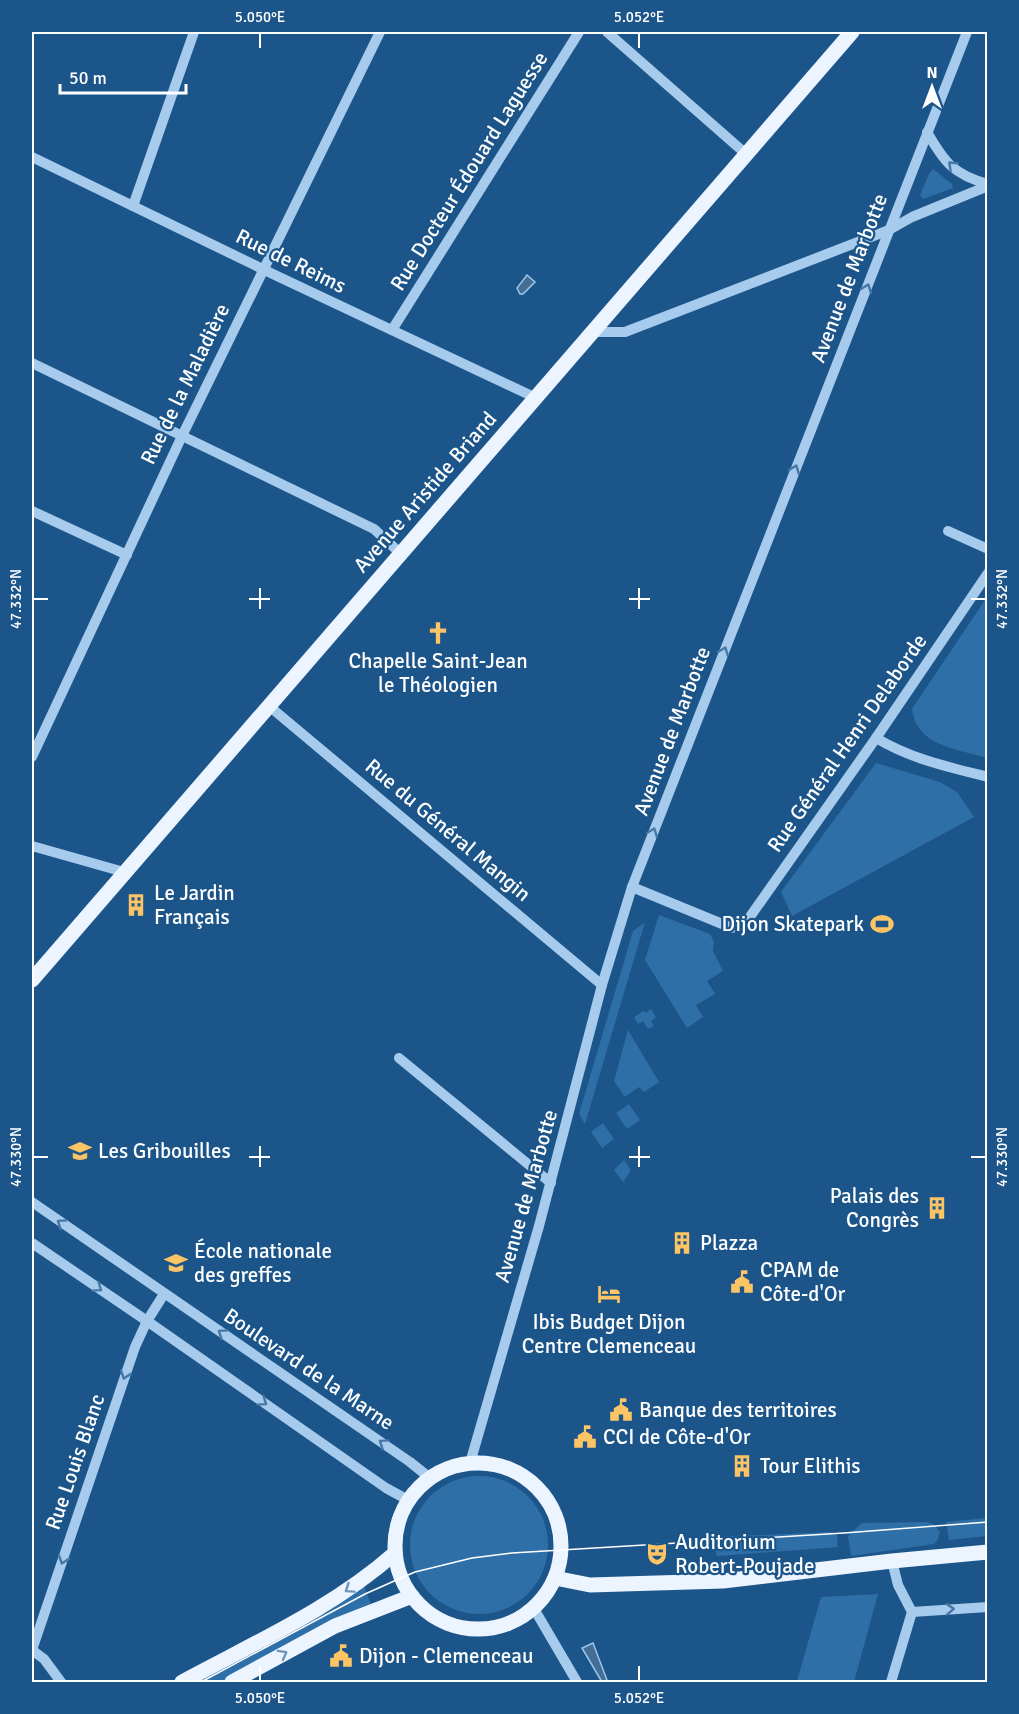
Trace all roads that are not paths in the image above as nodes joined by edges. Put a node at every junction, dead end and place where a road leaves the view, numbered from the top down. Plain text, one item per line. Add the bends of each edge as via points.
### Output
1 (194, 32) edge
2 (380, 32) edge
3 (579, 32) edge
4 (607, 32) edge
5 (852, 32) edge
6 (967, 32) edge
7 (927, 132) junction
8 (746, 154) junction
9 (32, 157) edge
10 (987, 185) edge
11 (133, 206) junction
12 (889, 230) junction
13 (263, 269) junction
14 (392, 330) junction
15 (592, 332) junction
16 (32, 363) edge
17 (534, 397) junction
18 (182, 436) junction
19 (32, 511) edge
20 (948, 531) dead end
21 (987, 549) edge
22 (400, 553) junction
23 (126, 555) junction
24 (987, 573) edge
25 (269, 705) junction
26 (876, 738) junction
27 (32, 756) edge
28 (987, 777) edge
29 (32, 846) edge
30 (124, 872) junction
31 (632, 887) junction
32 (32, 977) edge
33 (602, 985) junction
34 (399, 1058) dead end
35 (551, 1183) junction
36 (32, 1202) edge
37 (32, 1244) edge
38 (164, 1294) junction
39 (147, 1321) junction
40 (470, 1463) junction
41 (430, 1478) junction
42 (408, 1500) junction
43 (395, 1552) junction
44 (987, 1552) edge
45 (892, 1561) junction
46 (555, 1578) junction
47 (412, 1596) junction
48 (533, 1607) junction
49 (987, 1607) edge
50 (912, 1612) junction
51 (32, 1650) edge
52 (61, 1683) edge
53 (182, 1683) edge
54 (232, 1683) edge
55 (577, 1683) edge
56 (891, 1683) edge

1 - 11 street
2 - 13 street, Rue de la Maladière
3 - 14 street, Rue Docteur Édouard Laguesse
4 - 8 street
5 - 8 main road, Avenue Aristide Briand
6 - 7 street, Avenue de Marbotte
10 -> 7 street via 968,179 953,168
7 - 12 street, Avenue de Marbotte
8 - 15 main road, Avenue Aristide Briand
9 - 11 street, Rue de Reims
10 - 12 street
11 - 13 street, Rue de Reims
12 - 15 street via 625,332
31 -> 12 street, Avenue de Marbotte
13 - 14 street, Rue de Reims
13 - 18 street, Rue de la Maladière
14 - 17 street, Rue de Reims
15 - 17 main road, Avenue Aristide Briand
16 - 18 street
17 - 22 main road, Avenue Aristide Briand
18 - 22 street via 374,529
18 - 23 street, Rue de la Maladière
19 - 23 street
20 - 21 street
22 - 25 main road, Avenue Aristide Briand
23 - 27 street, Rue de la Maladière
24 - 26 street, Rue Général Henri Delaborde
25 - 30 main road, Avenue Aristide Briand
25 - 33 street, Rue du Général Mangin
26 - 28 street via 928,762
26 - 31 street, Rue Général Henri Delaborde via 747,921 732,928
29 - 30 street
30 - 32 main road, Avenue Aristide Briand
31 - 33 street, Avenue de Marbotte
33 - 35 street, Avenue de Marbotte
34 - 35 street
35 - 40 street, Avenue de Marbotte
38 -> 36 street, Boulevard de la Marne
37 -> 39 street
38 - 39 street
41 -> 38 street, Boulevard de la Marne
39 -> 42 street
39 -> 51 street, Rue Louis Blanc
40 - 41 main road
40 - 46 main road via 486,1463 516,1472 541,1492 560,1535
41 - 42 main road
42 - 43 main road via 396,1531
43 - 47 main road via 401,1578
43 -> 53 main road via 374,1572 333,1599
44 - 45 main road
45 - 46 main road via 723,1581 590,1585
45 - 50 street via 898,1585
46 - 48 main road
47 - 48 main road via 444,1621 470,1628 510,1622
54 -> 47 main road via 335,1626
48 - 55 street
50 -> 49 street
50 - 56 street
51 - 52 street via 44,1659

